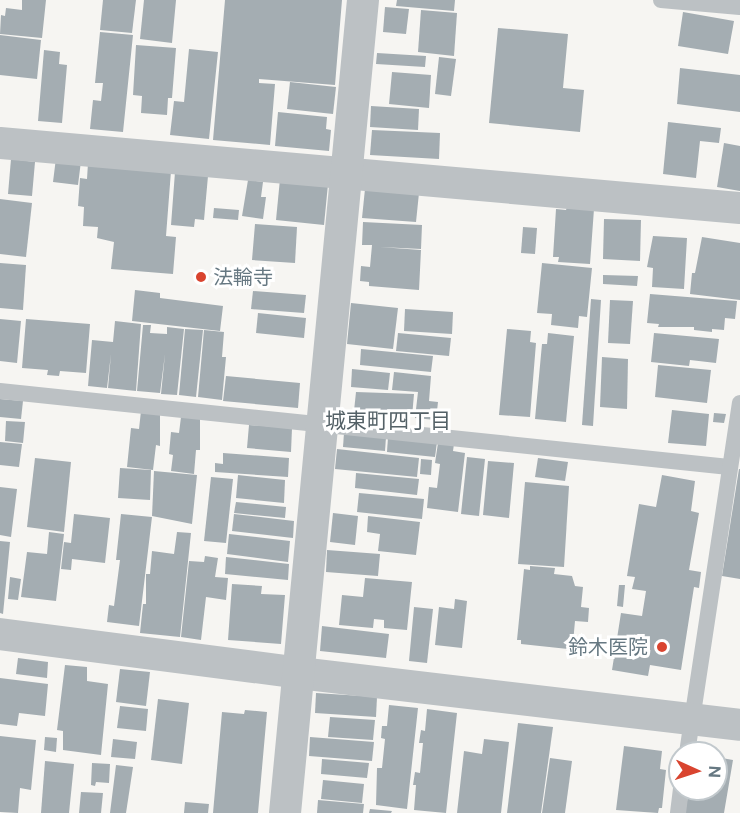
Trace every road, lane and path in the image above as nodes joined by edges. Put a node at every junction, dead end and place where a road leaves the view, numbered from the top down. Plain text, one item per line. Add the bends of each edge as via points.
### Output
1 (363, 0) edge
2 (661, 0) edge
3 (740, 7) edge
4 (0, 143) edge
5 (346, 172) junction
6 (740, 208) edge
7 (0, 391) edge
8 (740, 403) edge
9 (322, 426) junction
10 (729, 467) junction
11 (0, 634) edge
12 (299, 673) junction
13 (692, 719) junction
14 (740, 725) edge
15 (689, 741) edge
16 (285, 813) edge

1 - 5 street
2 - 3 lane
4 - 5 street
5 - 6 street
5 - 9 street
7 - 9 lane
8 - 10 lane
9 - 10 lane
9 - 12 street
10 - 13 lane
11 - 12 street
12 - 13 street
12 - 16 street
13 - 14 street
13 - 15 lane

